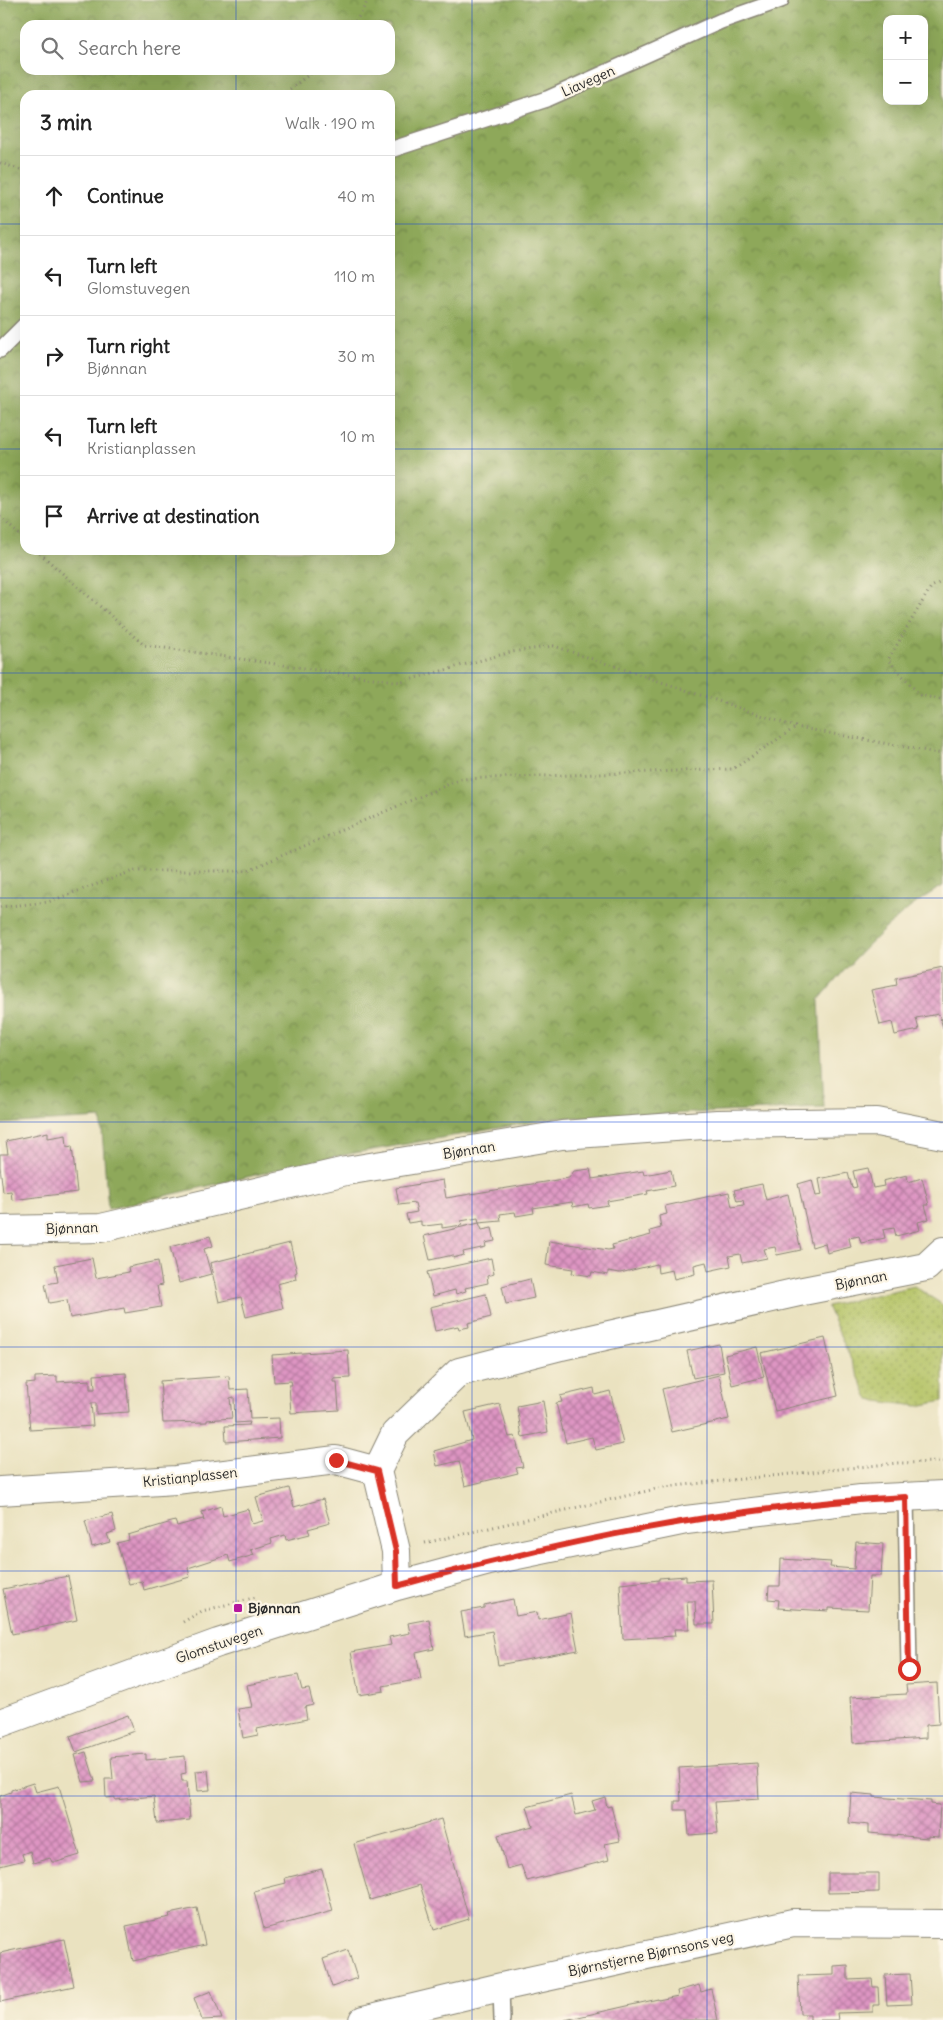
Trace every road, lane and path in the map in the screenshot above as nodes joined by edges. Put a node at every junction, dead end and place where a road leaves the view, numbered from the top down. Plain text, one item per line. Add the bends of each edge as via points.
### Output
1 (368, 0) edge
2 (781, 0) edge
3 (356, 20) edge
4 (308, 75) edge
5 (289, 90) edge
6 (395, 148) edge
7 (0, 163) edge
8 (20, 169) edge
9 (20, 329) edge
10 (0, 350) edge
11 (0, 517) edge
12 (20, 535) edge
13 (42, 555) edge
14 (943, 581) edge
15 (943, 700) edge
16 (796, 727) junction
17 (943, 754) edge
18 (0, 907) edge
19 (943, 1135) edge
20 (0, 1230) edge
21 (943, 1251) edge
22 (377, 1471) junction
23 (0, 1491) edge
24 (943, 1495) edge
25 (906, 1497) junction
26 (397, 1586) junction
27 (909, 1669) dead end
28 (0, 1723) edge
29 (943, 1924) edge
30 (501, 1987) junction
31 (363, 2020) edge
32 (502, 2020) edge

1 - 3 path
2 - 6 lane, Liavegen via 721,21 547,99
4 - 5 path
7 - 8 path
9 - 10 lane
11 - 12 path
13 - 16 path via 144,645 401,682 511,652 554,646
14 - 15 path via 931,587 888,660 920,695
16 - 17 path
16 - 18 path via 734,769 461,779 246,871 133,871 48,902
19 - 20 street, Bjønnan via 877,1122 717,1124 562,1135 346,1171 101,1228
21 - 22 street, Bjønnan via 926,1267 803,1291 459,1372 395,1434
22 - 23 street, Kristianplassen via 336,1460 176,1480
22 - 26 street via 396,1551
24 - 25 street, Glomstuvegen
25 - 26 street, Glomstuvegen via 861,1499 686,1520 489,1561
25 - 27 lane
26 - 28 street, Glomstuvegen via 218,1643
29 - 30 street, Bjørnstjerne Bjørnsons veg via 793,1923
30 - 31 street, Bjørnstjerne Bjørnsons veg
30 - 32 lane

